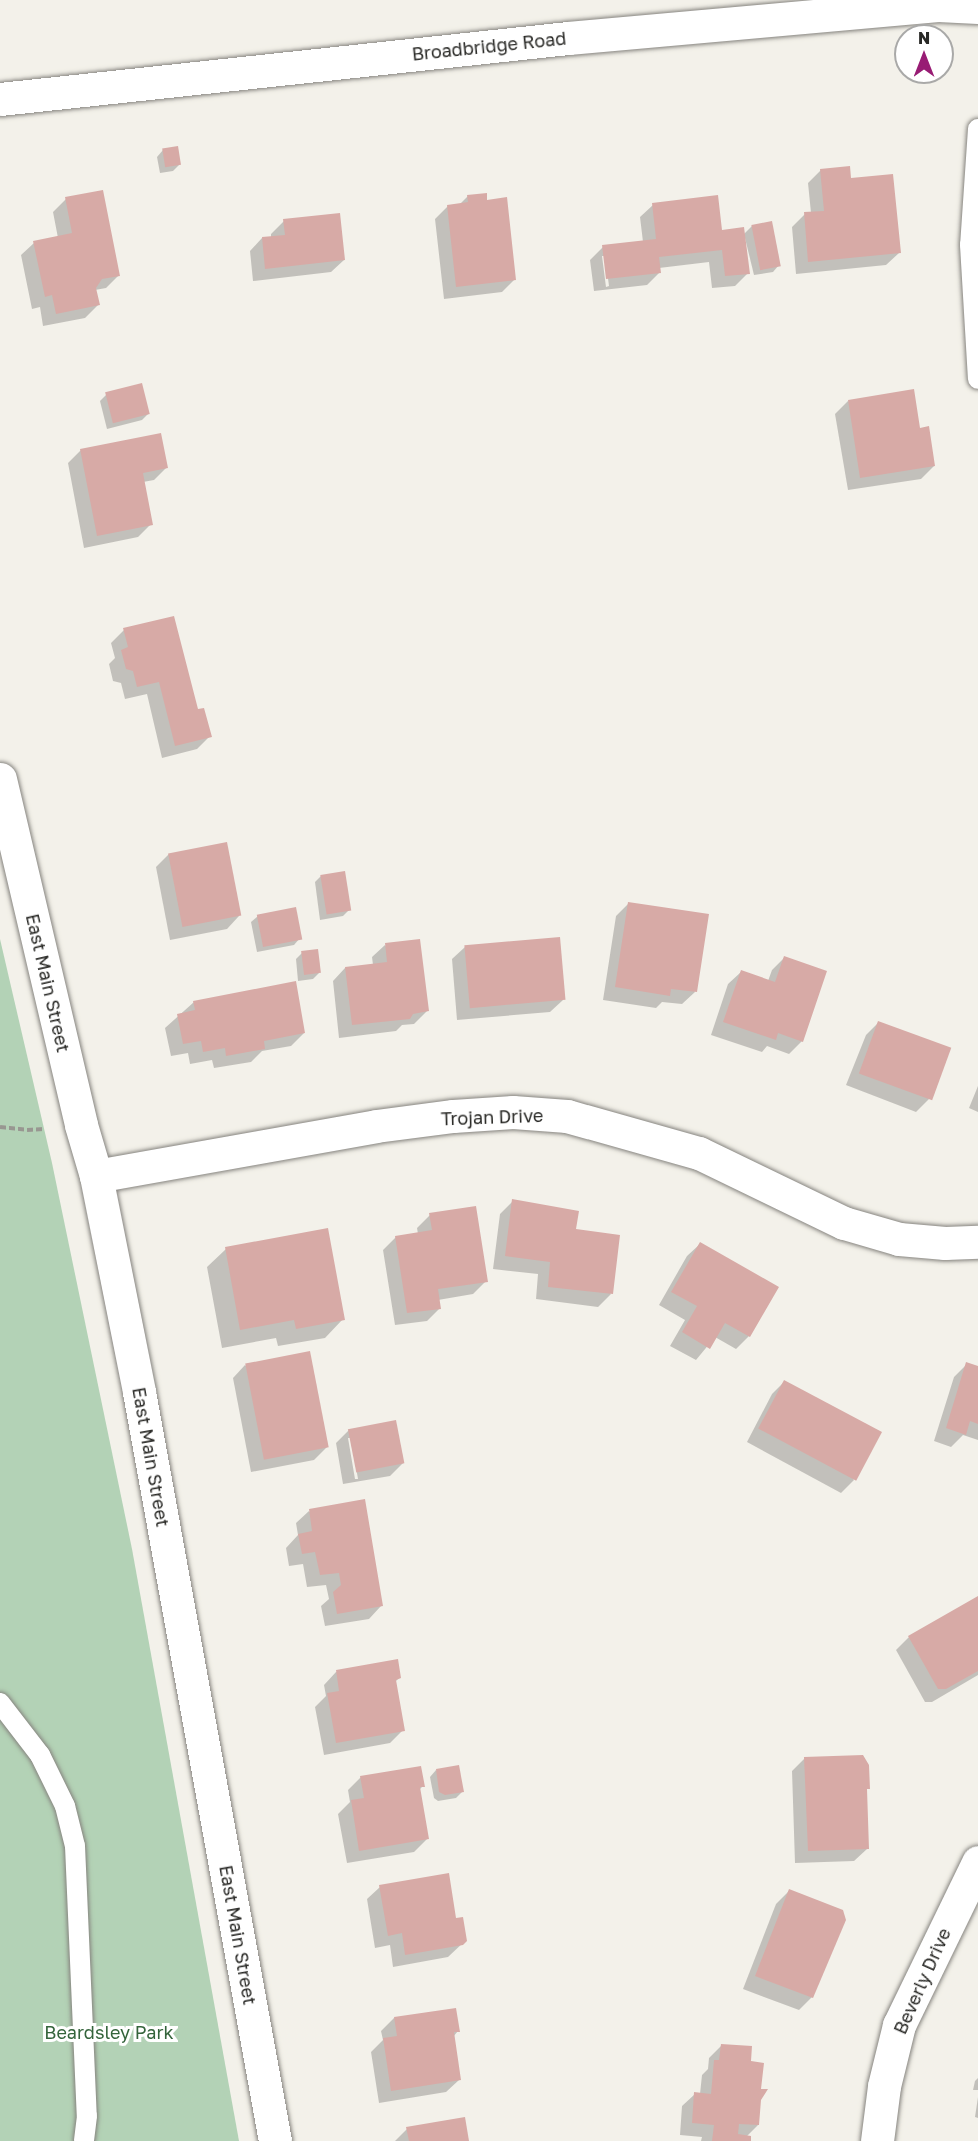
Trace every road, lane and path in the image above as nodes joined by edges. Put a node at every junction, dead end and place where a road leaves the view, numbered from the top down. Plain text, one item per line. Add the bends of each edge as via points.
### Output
1 (978, 7) edge
2 (0, 99) edge
3 (978, 129) edge
4 (978, 379) edge
5 (0, 779) edge
6 (96, 1176) junction
7 (978, 1242) edge
8 (0, 1703) edge
9 (978, 1862) edge
10 (84, 2141) edge
11 (275, 2141) edge
12 (877, 2141) edge

1 - 2 main road, Broadbridge Road via 938,5 568,38
3 - 4 lane via 970,245
5 - 6 main road, East Main Street
6 - 7 main road, Trojan Drive via 453,1116 513,1112 567,1116 699,1153 844,1223 899,1239
6 - 11 main road, East Main Street via 140,1392
8 - 10 lane via 40,1755 64,1806 75,1846 87,2116
9 - 12 main road, Beverly Drive via 899,2025 884,2086

